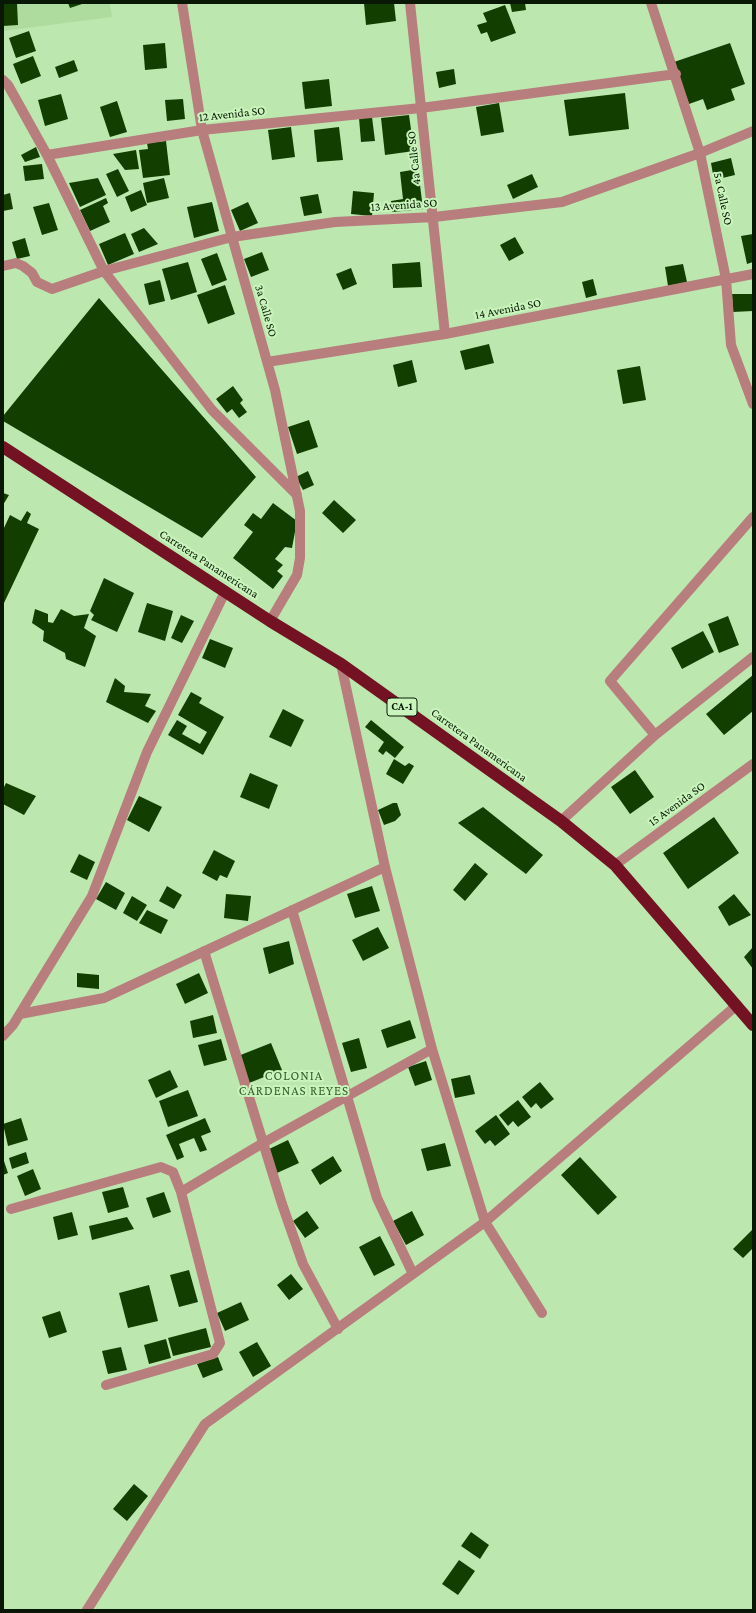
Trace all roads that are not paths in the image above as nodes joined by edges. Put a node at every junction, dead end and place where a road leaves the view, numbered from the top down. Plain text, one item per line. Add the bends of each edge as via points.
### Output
1 (182, 3) edge
2 (410, 3) edge
3 (651, 3) edge
4 (676, 74) junction
5 (3, 80) edge
6 (422, 108) junction
7 (202, 130) junction
8 (753, 131) edge
9 (700, 153) junction
10 (47, 155) junction
11 (434, 217) junction
12 (232, 237) junction
13 (3, 266) edge
14 (104, 272) junction
15 (753, 274) edge
16 (726, 279) junction
17 (445, 334) junction
18 (267, 362) junction
19 (753, 404) edge
20 (3, 447) edge
21 (297, 495) junction
22 (753, 517) edge
23 (225, 592) junction
24 (270, 621) junction
25 (753, 657) edge
26 (341, 664) junction
27 (655, 735) junction
28 (753, 764) edge
29 (561, 821) junction
30 (615, 864) junction
31 (385, 867) junction
32 (292, 910) junction
33 (204, 951) junction
34 (737, 1005) junction
35 (20, 1014) junction
36 (753, 1025) edge
37 (3, 1036) edge
38 (432, 1050) junction
39 (346, 1097) junction
40 (262, 1143) junction
41 (181, 1192) junction
42 (11, 1209) dead end
43 (485, 1222) junction
44 (413, 1274) junction
45 (542, 1313) dead end
46 (338, 1328) junction
47 (106, 1385) dead end
48 (87, 1610) edge

1 - 7 street, 3a Calle SO
2 - 6 street, 4a Calle SO
3 - 4 street, 5a Calle SO
4 - 6 street, 12 Avenida SO
4 - 9 street, 5a Calle SO
5 - 10 street
6 - 7 street, 12 Avenida SO
6 - 11 street, 4a Calle SO
7 - 10 street, 12 Avenida SO
7 - 12 street, 3a Calle SO
8 - 9 street, 13 Avenida SO
9 - 11 street, 13 Avenida SO via 562,202
9 - 16 street, 5a Calle SO
10 - 14 street
11 - 12 street, 13 Avenida SO via 335,222
11 - 17 street, 4a Calle SO
12 - 14 street, 13 Avenida SO
12 - 18 street, 3a Calle SO
13 - 14 street, 13 Avenida SO via 23,266 32,273 37,282 52,290
14 - 21 street via 212,410
15 - 16 street, 14 Avenida SO
16 - 17 street, 14 Avenida SO
16 - 19 street, 5a Calle SO via 731,344
17 - 18 street, 14 Avenida SO
18 - 21 street, 3a Calle SO
20 - 23 highway, Carretera Panamericana / CA-1
21 - 24 street, 3a Calle SO via 300,511 300,558 297,575
22 - 27 street via 610,681
23 - 24 highway, Carretera Panamericana / CA-1
23 - 35 street via 147,752 92,896
24 - 26 highway, Carretera Panamericana / CA-1
25 - 27 street
26 - 29 highway, Carretera Panamericana / CA-1
26 - 31 street
27 - 29 street
28 - 30 street, 15 Avenida SO
29 - 30 highway, Carretera Panamericana / CA-1
30 - 34 highway, Carretera Panamericana / CA-1
31 - 32 street
31 - 38 street
32 - 33 street
32 - 39 street
33 - 35 street via 104,998
33 - 40 street
34 - 36 highway, Carretera Panamericana / CA-1
34 - 43 street
35 - 37 street
38 - 39 street
38 - 43 street
39 - 40 street
39 - 44 street via 377,1198
40 - 41 street
40 - 46 street via 303,1264
41 - 42 street via 173,1172 161,1167
41 - 47 street via 220,1343 213,1354
43 - 44 street
43 - 45 street
44 - 46 street
46 - 48 street via 205,1424

